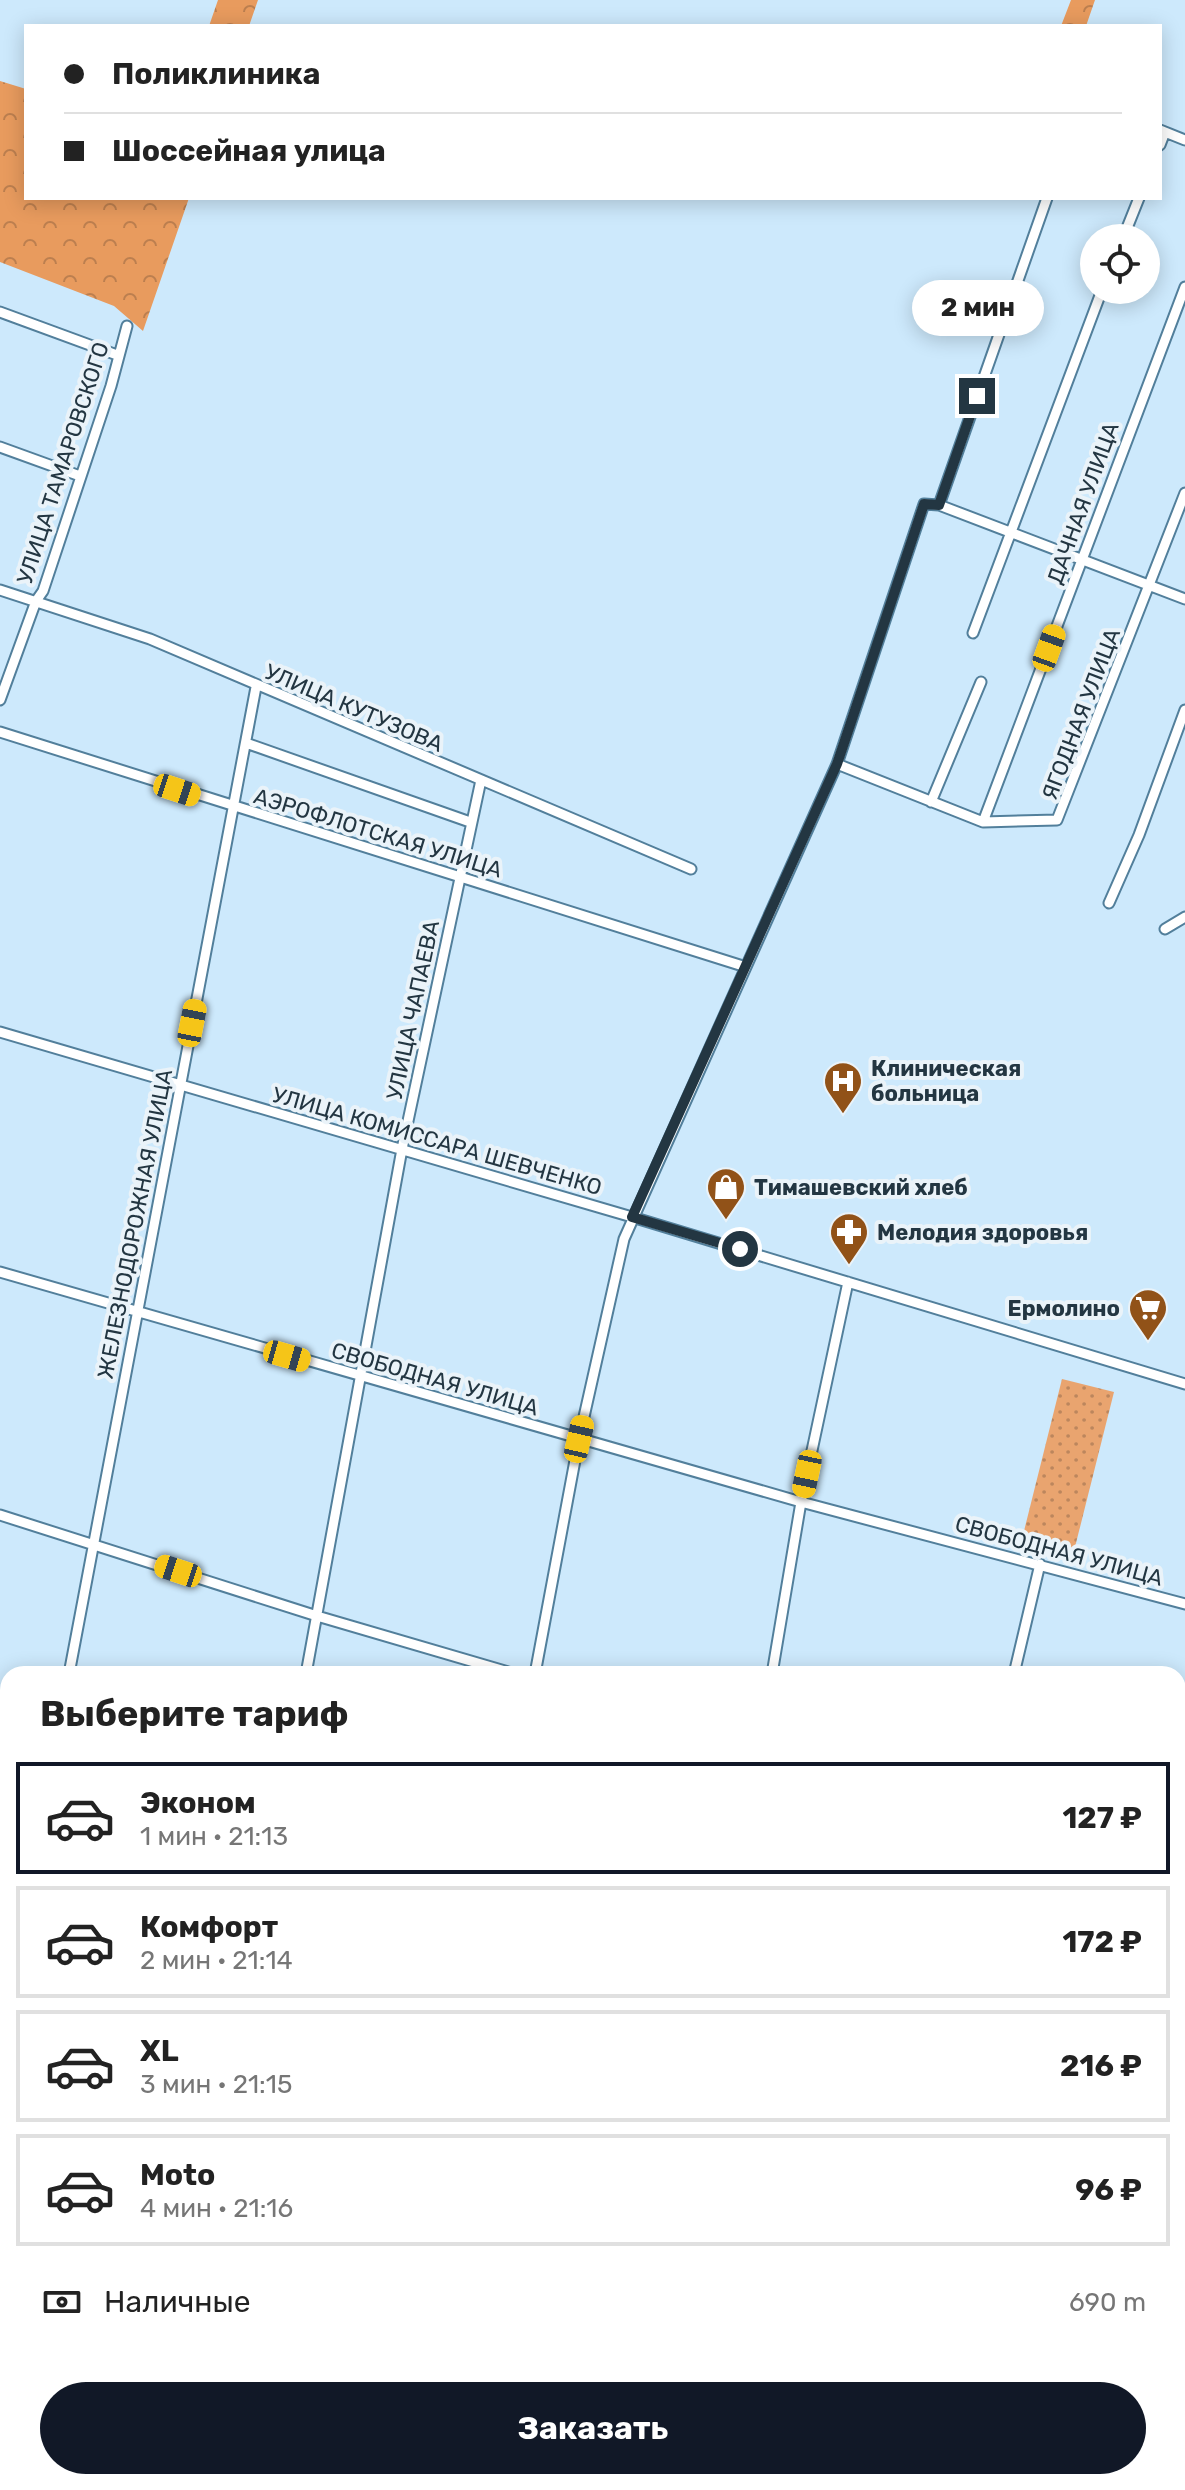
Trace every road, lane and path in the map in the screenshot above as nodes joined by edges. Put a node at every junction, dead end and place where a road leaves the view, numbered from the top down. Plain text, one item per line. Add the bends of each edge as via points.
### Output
1 (1163, 131) edge
2 (1185, 140) edge
3 (1046, 200) edge
4 (1138, 200) edge
5 (1129, 224) edge
6 (1185, 287) edge
7 (1097, 304) edge
8 (0, 312) edge
9 (127, 326) dead end
10 (117, 355) junction
11 (0, 447) edge
12 (80, 476) junction
13 (1185, 493) edge
14 (939, 505) junction
15 (1012, 533) junction
16 (1081, 560) junction
17 (1150, 586) junction
18 (0, 590) edge
19 (1185, 599) edge
20 (36, 601) junction
21 (973, 633) dead end
22 (981, 682) dead end
23 (256, 687) junction
24 (0, 700) edge
25 (1185, 710) edge
26 (0, 732) edge
27 (246, 743) junction
28 (835, 768) junction
29 (481, 780) junction
30 (931, 802) junction
31 (234, 808) junction
32 (470, 822) junction
33 (983, 822) junction
34 (691, 869) dead end
35 (460, 876) junction
36 (1109, 903) dead end
37 (1185, 917) edge
38 (1165, 929) dead end
39 (746, 967) junction
40 (0, 1032) edge
41 (180, 1084) junction
42 (402, 1149) junction
43 (632, 1217) junction
44 (0, 1272) edge
45 (848, 1282) junction
46 (135, 1313) junction
47 (362, 1377) junction
48 (1185, 1384) edge
49 (579, 1439) junction
50 (801, 1502) junction
51 (0, 1515) edge
52 (94, 1545) junction
53 (1040, 1564) junction
54 (1185, 1604) edge
55 (317, 1616) junction
56 (71, 1666) edge
57 (308, 1666) edge
58 (488, 1666) edge
59 (536, 1666) edge
60 (773, 1666) edge
61 (1016, 1666) edge

1 - 2 street
3 - 14 street
4 - 5 street
6 - 16 street, ДАЧНАЯ УЛИЦА
7 - 15 street
8 - 10 street
9 - 10 street, УЛИЦА ТАМАРОВСКОГО
10 - 12 street, УЛИЦА ТАМАРОВСКОГО
11 - 12 street
12 - 20 street, УЛИЦА ТАМАРОВСКОГО
13 - 17 street, ЯГОДНАЯ УЛИЦА
14 - 15 street
14 - 28 street via 924,504
15 - 16 street
15 - 21 street
16 - 17 street
16 - 33 street, ДАЧНАЯ УЛИЦА
17 - 19 street
17 - 33 street, ЯГОДНАЯ УЛИЦА via 1057,820
18 - 20 street, УЛИЦА КУТУЗОВА
20 - 23 street, УЛИЦА КУТУЗОВА via 150,639
20 - 24 street, УЛИЦА ТАМАРОВСКОГО
22 - 30 street
23 - 27 street, ЖЕЛЕЗНОДОРОЖНАЯ УЛИЦА
23 - 29 street, УЛИЦА КУТУЗОВА
25 - 36 street
26 - 31 street, АЭРОФЛОТСКАЯ УЛИЦА
27 - 31 street, ЖЕЛЕЗНОДОРОЖНАЯ УЛИЦА
27 - 32 street
28 - 30 street, ЯГОДНАЯ УЛИЦА
28 - 39 street
29 - 32 street, УЛИЦА ЧАПАЕВА
29 - 34 street, УЛИЦА КУТУЗОВА
30 - 33 street, ЯГОДНАЯ УЛИЦА
31 - 35 street, АЭРОФЛОТСКАЯ УЛИЦА
31 - 41 street, ЖЕЛЕЗНОДОРОЖНАЯ УЛИЦА
32 - 35 street, УЛИЦА ЧАПАЕВА
35 - 39 street, АЭРОФЛОТСКАЯ УЛИЦА
35 - 42 street, УЛИЦА ЧАПАЕВА
37 - 38 street
39 - 43 street
40 - 41 street, УЛИЦА КОМИССАРА ШЕВЧЕНКО
41 - 42 street, УЛИЦА КОМИССАРА ШЕВЧЕНКО
41 - 46 street, ЖЕЛЕЗНОДОРОЖНАЯ УЛИЦА
42 - 43 street, УЛИЦА КОМИССАРА ШЕВЧЕНКО
42 - 47 street, УЛИЦА ЧАПАЕВА
43 - 45 street, УЛИЦА КОМИССАРА ШЕВЧЕНКО
43 - 49 street
44 - 46 street, СВОБОДНАЯ УЛИЦА
45 - 48 street, УЛИЦА КОМИССАРА ШЕВЧЕНКО
45 - 50 street
46 - 47 street, СВОБОДНАЯ УЛИЦА
46 - 52 street, ЖЕЛЕЗНОДОРОЖНАЯ УЛИЦА
47 - 49 street, СВОБОДНАЯ УЛИЦА
47 - 55 street, УЛИЦА ЧАПАЕВА
49 - 50 street, СВОБОДНАЯ УЛИЦА
49 - 59 street
50 - 53 street, СВОБОДНАЯ УЛИЦА
50 - 60 street
51 - 52 street
52 - 55 street
52 - 56 street, ЖЕЛЕЗНОДОРОЖНАЯ УЛИЦА
53 - 54 street, СВОБОДНАЯ УЛИЦА
53 - 61 street
55 - 57 street, УЛИЦА ЧАПАЕВА
55 - 58 street

